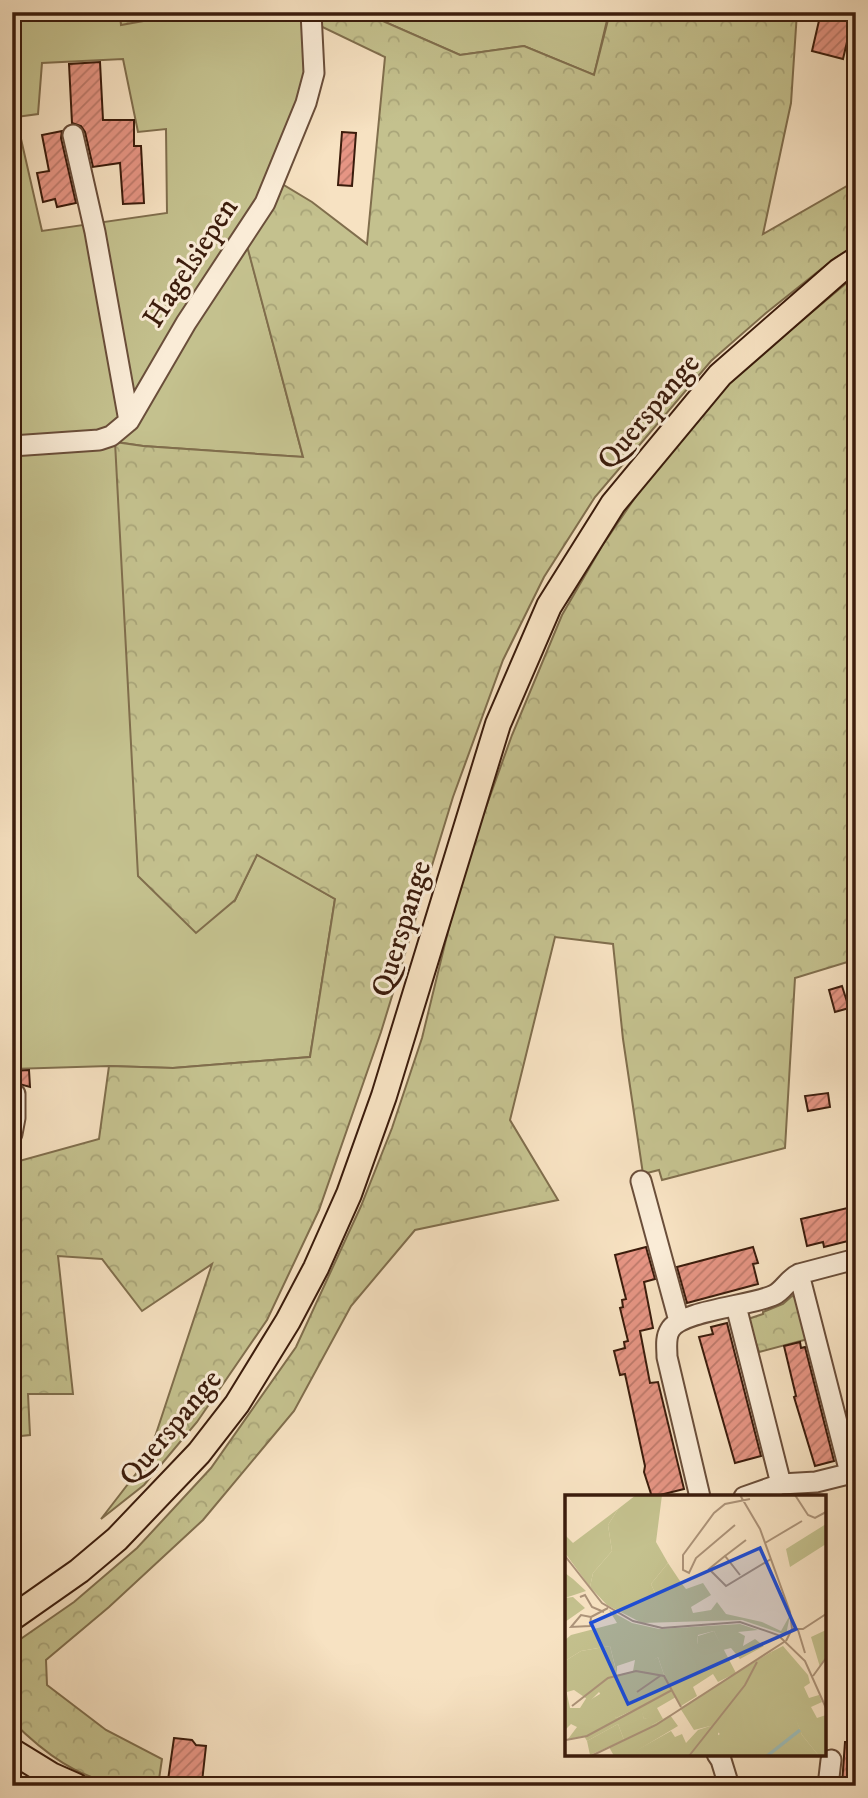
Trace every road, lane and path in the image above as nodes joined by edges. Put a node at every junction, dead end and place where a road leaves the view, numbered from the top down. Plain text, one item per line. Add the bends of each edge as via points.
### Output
1 (311, 12) edge
2 (73, 135) dead end
3 (856, 260) edge
4 (129, 421) junction
5 (12, 446) edge
6 (15, 1094) dead end
7 (12, 1134) edge
8 (641, 1181) dead end
9 (856, 1259) edge
10 (799, 1274) junction
11 (736, 1306) junction
12 (679, 1321) junction
13 (853, 1473) edge
14 (781, 1484) junction
15 (700, 1495) edge
16 (750, 1495) edge
17 (12, 1618) edge
18 (718, 1756) edge
19 (15, 1760) edge
20 (831, 1760) dead end
21 (76, 1786) edge
22 (729, 1786) edge
23 (828, 1786) edge

1 - 4 street, Hagelsiepen via 314,73 265,203 186,323
2 - 4 street
3 - 17 main road, Querspange via 720,375 613,504 549,606 498,724 384,1096 353,1182 316,1268 237,1404 200,1453 117,1539
4 - 5 street, Hagelsiepen via 99,440
6 - 7 street
8 - 12 street
9 - 10 street
10 - 11 street via 776,1294
10 - 13 street
11 - 12 street
11 - 14 street
12 - 15 street via 670,1328 667,1357
13 - 14 street
14 - 16 street
18 - 22 street
19 - 21 main road
20 - 23 street

